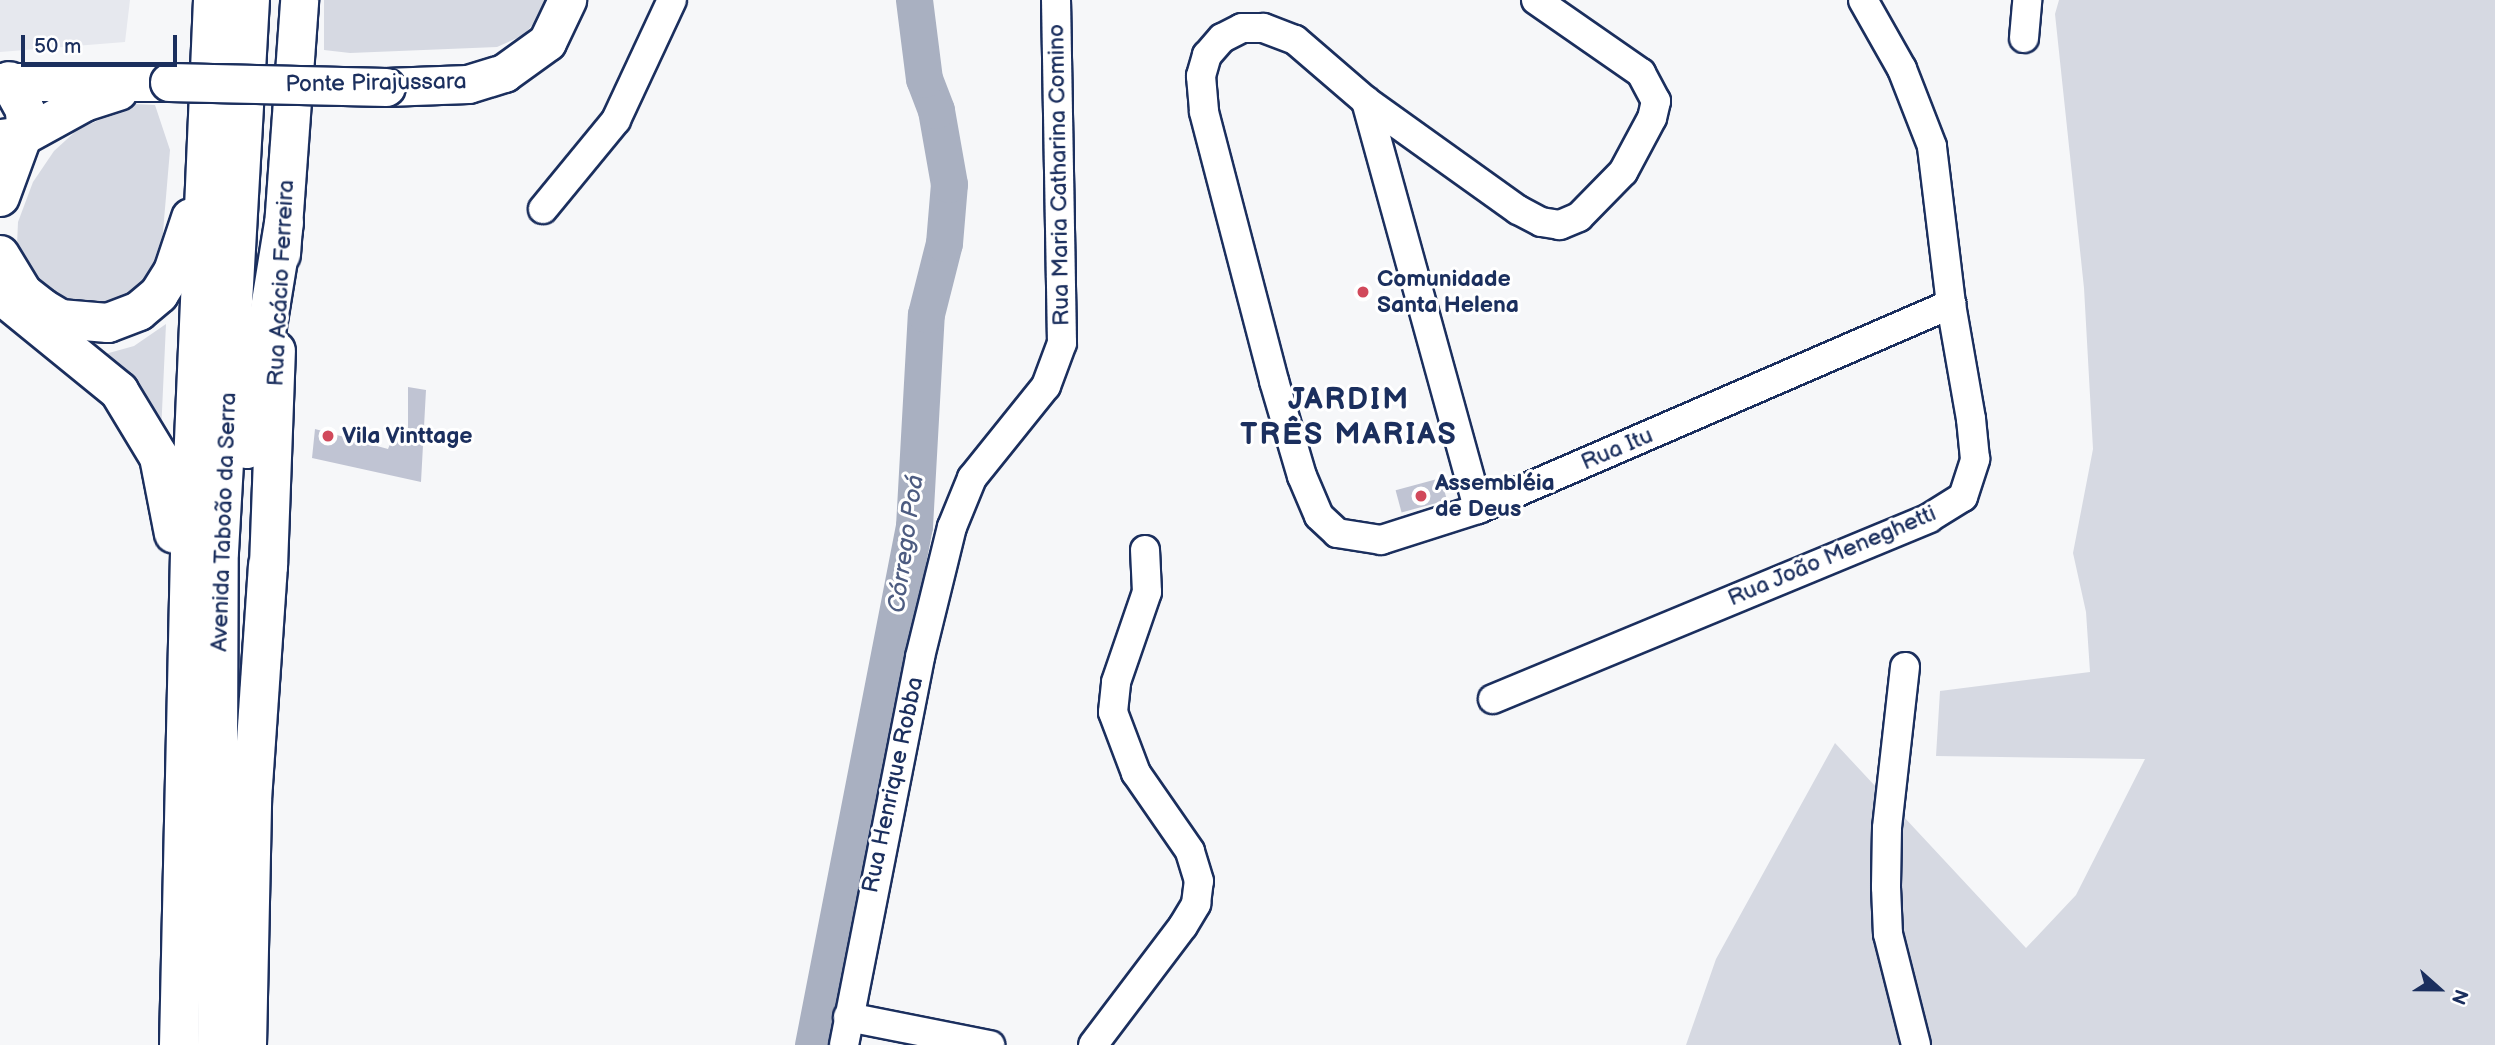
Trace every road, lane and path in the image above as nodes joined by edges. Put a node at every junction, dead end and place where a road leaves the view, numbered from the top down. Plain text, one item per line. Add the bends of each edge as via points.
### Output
1 (213, 0) edge
2 (250, 0) edge
3 (299, 0) edge
4 (567, 0) edge
5 (672, 0) edge
6 (1056, 0) edge
7 (1536, 0) edge
8 (1863, 0) edge
9 (2027, 0) edge
10 (2024, 37) dead end
11 (5, 81) edge
12 (158, 83) junction
13 (1366, 101) junction
14 (12, 136) edge
15 (206, 162) junction
16 (0, 197) edge
17 (543, 209) dead end
18 (284, 223) junction
19 (0, 255) edge
20 (0, 294) edge
21 (1951, 304) junction
22 (1478, 509) junction
23 (952, 527) joint
24 (1146, 550) dead end
25 (219, 552) junction
26 (268, 566) joint
27 (189, 629) junction
28 (1905, 667) dead end
29 (1493, 699) dead end
30 (848, 1017) junction
31 (178, 1045) edge
32 (217, 1045) edge
33 (247, 1045) edge
34 (844, 1045) edge
35 (990, 1045) edge
36 (1093, 1045) edge
37 (1916, 1045) edge

1 - 15 highway, Avenida Taboão da Serra
2 - 25 highway, Avenida Taboão da Serra
3 - 18 main road, Rua Acácio Ferreira
4 - 12 main road, Ponte Pirajussara, bridge via 547,42 504,73 468,84
5 - 17 street via 616,120
6 - 23 street, Rua Maria Catharina Comino via 1062,343 1046,386 972,478
7 - 13 street via 1641,73 1656,101 1652,118 1623,172 1578,217 1560,225 1541,222
8 - 21 street, Rua João Meneghetti via 1924,118 1937,172
9 - 10 street
11 - 12 main road, Ponte Pirajussara
11 - 14 highway via 25,110
12 - 14 main road via 83,102
13 - 22 street
13 - 22 street, Rua Itu via 1319,56 1295,40 1263,28 1242,28 1222,38 1207,55 1201,76 1204,112 1274,381 1315,506 1337,533 1381,540
14 - 16 highway
15 - 19 highway via 173,272 151,303 123,319 83,323 60,318 23,293
15 - 27 highway, Avenida Taboão da Serra
18 - 25 highway via 242,484
18 - 26 main road, Rua Acácio Ferreira
20 - 27 highway via 60,347 101,373 147,433 166,488
21 - 22 street, Rua Itu
21 - 29 street, Rua João Meneghetti via 1975,459 1963,497 1929,518
23 - 30 street, Rua Henrique Robba via 919,657
24 - 36 street via 1147,592 1116,682 1113,712 1136,773 1190,851 1199,881 1196,904 1183,926
25 - 32 highway, Avenida Taboão da Serra
26 - 33 highway via 252,800
27 - 31 highway, Avenida Taboão da Serra
28 - 37 street via 1887,828 1886,887 1890,946
30 - 34 street, Rua Henrique Robba
30 - 35 street

